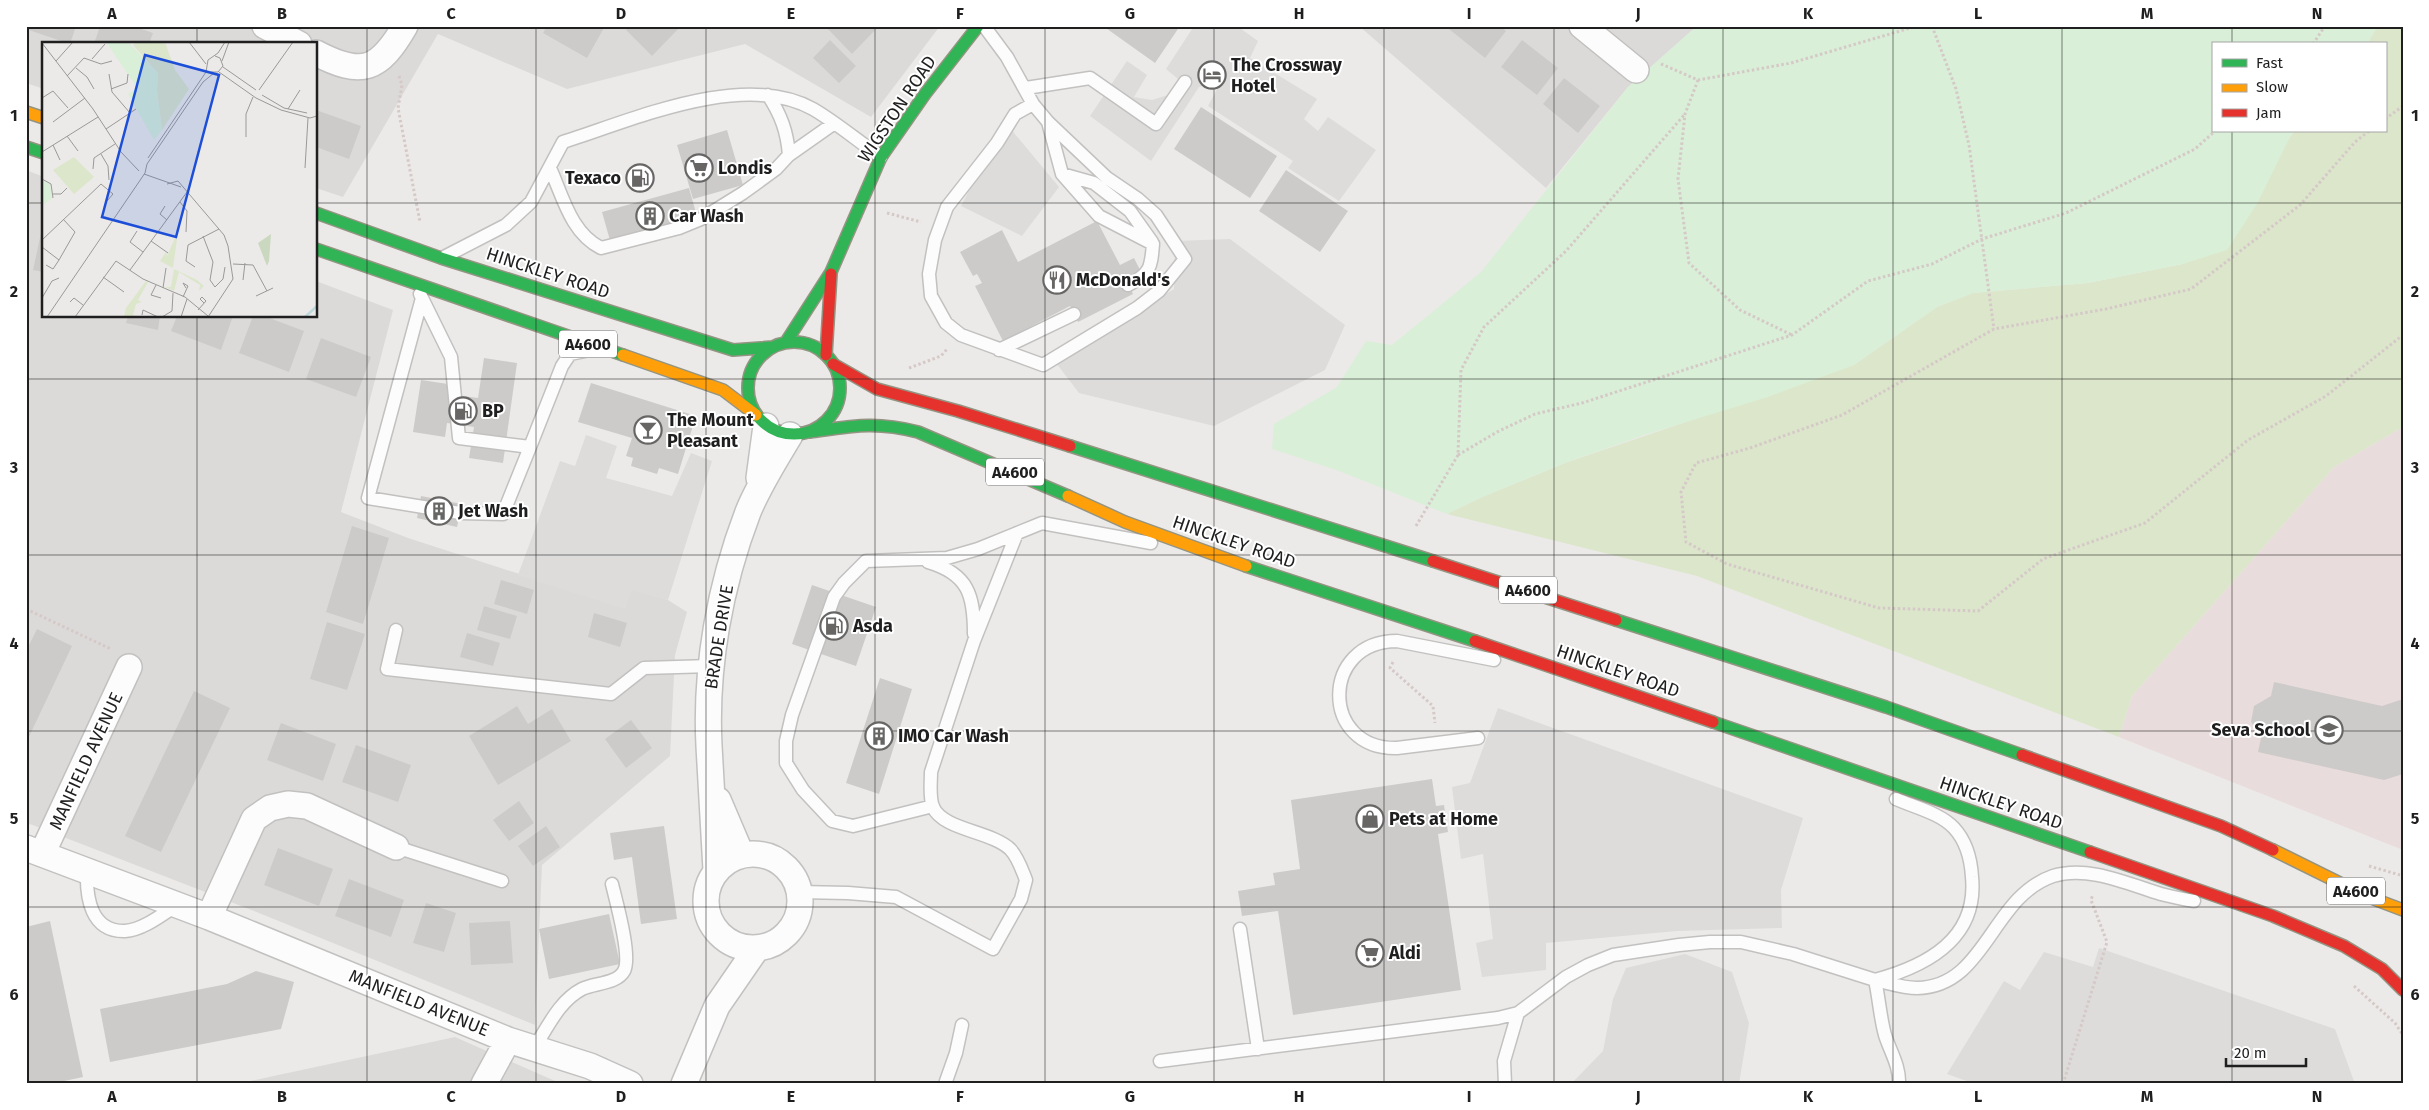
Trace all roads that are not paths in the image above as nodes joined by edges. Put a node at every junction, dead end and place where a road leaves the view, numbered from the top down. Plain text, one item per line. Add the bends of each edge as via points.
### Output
1 (265, 26) edge
2 (405, 26) edge
3 (978, 26) edge
4 (984, 26) edge
5 (1582, 26) edge
6 (295, 42) edge
7 (318, 54) edge
8 (1636, 70) road end
9 (1185, 82) dead end
10 (1026, 88) junction
11 (768, 95) junction
12 (1033, 104) junction
13 (26, 112) edge
14 (42, 117) edge
15 (1048, 122) junction
16 (834, 124) junction
17 (26, 147) edge
18 (42, 152) edge
19 (789, 155) junction
20 (881, 157) junction
21 (550, 168) junction
22 (1062, 174) junction
23 (318, 214) edge
24 (1153, 244) junction
25 (318, 250) edge
26 (442, 258) junction
27 (831, 272) junction
28 (414, 284) junction
29 (1128, 285) dead end
30 (422, 298) junction
31 (1074, 314) dead end
32 (786, 342) junction
33 (773, 346) junction
34 (599, 347) junction
35 (999, 350) junction
36 (830, 359) junction
37 (761, 421) junction
38 (800, 434) junction
39 (530, 447) junction
40 (757, 492) junction
41 (1017, 533) junction
42 (1213, 555) junction
43 (922, 560) junction
44 (396, 630) dead end
45 (974, 641) junction
46 (711, 666) junction
47 (129, 667) road end
48 (1592, 680) junction
49 (1478, 738) dead end
50 (1778, 746) junction
51 (712, 786) junction
52 (933, 806) junction
53 (396, 848) joint
54 (34, 851) edge
55 (741, 854) junction
56 (716, 870) junction
57 (87, 871) junction
58 (502, 881) dead end
59 (612, 884) dead end
60 (799, 892) junction
61 (177, 905) junction
62 (2403, 910) edge
63 (2273, 916) junction
64 (209, 917) junction
65 (1240, 929) dead end
66 (730, 943) junction
67 (757, 948) junction
68 (1876, 980) junction
69 (2403, 990) edge
70 (717, 1006) junction
71 (1518, 1013) junction
72 (962, 1025) dead end
73 (508, 1040) junction
74 (534, 1048) junction
75 (1258, 1049) junction
76 (1160, 1061) dead end
77 (484, 1084) edge
78 (630, 1084) edge
79 (684, 1084) edge
80 (945, 1084) edge
81 (1505, 1084) edge
82 (1899, 1084) edge

1 - 6 street
2 - 7 street via 392,49 372,64 357,69
3 - 20 main road, WIGSTON ROAD
4 - 10 lane
5 - 8 street
9 - 10 lane via 1156,124 1090,78
10 - 12 lane
11 - 16 lane via 812,109
11 - 19 lane via 783,121
11 - 21 lane via 717,96 563,142
12 - 15 lane
12 - 35 lane via 1015,114 997,143 947,207 939,227 929,274 930,296 946,323 961,335
13 - 14 main road
15 - 22 lane
15 - 35 lane via 1107,178 1156,215 1185,259 1159,291 1137,308 1043,365
16 - 19 lane
16 - 20 lane
17 - 18 main road
19 - 21 lane via 776,169 701,219 679,228 601,248 576,228
20 - 27 main road, WIGSTON ROAD
21 - 26 lane via 531,202 506,225
22 - 24 lane via 1099,216
22 - 24 lane via 1094,183 1130,211
23 - 26 main road, HINCKLEY ROAD / A4600
24 - 29 lane via 1151,266 1143,278
25 - 28 main road, A4600
26 - 33 main road, HINCKLEY ROAD / A4600 via 734,350
27 - 32 main road, WIGSTON ROAD
27 - 36 main road, WIGSTON ROAD
28 - 30 lane
28 - 34 main road, A4600
30 - 39 lane via 451,357 459,438
30 - 39 lane via 368,498 460,513 503,514
31 - 35 lane
32 - 33 main road, A4600
32 - 36 main road, A4600 via 807,344
33 - 37 main road, A4600 via 756,361 748,380 748,400
34 - 37 main road, A4600 via 723,390
34 - 39 lane via 570,354 562,366
36 - 38 main road via 839,379 839,398 828,420
36 - 62 main road, A4600 via 877,389 1270,508 1895,710 2221,826 2366,896
37 - 38 main road, A4600
37 - 40 street, BRADE DRIVE
38 - 40 street, BRADE DRIVE
38 - 42 main road, HINCKLEY ROAD / A4600 via 868,424 918,432 1125,522
40 - 46 street, BRADE DRIVE via 726,582
41 - 42 lane via 1042,523
41 - 43 lane via 947,558
41 - 45 lane
42 - 48 main road, HINCKLEY ROAD / A4600
43 - 45 lane via 942,566 968,589 974,607
43 - 52 lane via 866,561 834,597 792,715 786,740 786,763 803,790 832,821 853,826
44 - 46 lane via 387,669 610,694 644,668
45 - 52 lane via 931,772
46 - 51 street, BRADE DRIVE via 709,745
47 - 54 street, MANFIELD AVENUE
48 - 49 lane via 1397,641 1367,646 1355,655 1345,671 1338,703 1343,718 1361,739 1386,748
48 - 50 main road, HINCKLEY ROAD / A4600
50 - 63 main road, HINCKLEY ROAD / A4600
50 - 68 lane via 1939,818 1954,828 1966,846 1973,889 1969,914 1956,936 1921,965
51 - 55 street, BRADE DRIVE
51 - 56 street, BRADE DRIVE
52 - 60 lane via 949,822 997,840 1011,850 1026,880 1021,899 993,949 896,897
53 - 58 lane
53 - 64 street via 307,806 288,804 270,808 254,820
54 - 57 street, MANFIELD AVENUE
55 - 56 street
55 - 60 street via 762,854 782,863 793,875
56 - 66 street via 708,885 707,914 714,928
57 - 61 street, MANFIELD AVENUE
57 - 61 lane via 89,905 97,920 110,928 127,931
59 - 74 lane via 621,918 627,963 624,972 583,989 566,1002
60 - 67 street via 798,913 792,928 773,944
61 - 64 street, MANFIELD AVENUE
63 - 68 lane via 2164,895 2097,876 2074,873 2054,876 2035,884 2019,897 2001,917 1970,963 1955,977 1917,988
63 - 69 main road, HINCKLEY ROAD / A4600 via 2344,946 2382,969
64 - 73 street, MANFIELD AVENUE
65 - 75 lane
66 - 67 street
66 - 70 street
67 - 70 street
68 - 71 lane via 1741,942 1710,942 1613,955 1566,977
68 - 82 lane via 1885,1034 1900,1077
70 - 79 street
71 - 75 lane
71 - 81 lane via 1504,1061
72 - 80 lane
73 - 74 street, MANFIELD AVENUE
73 - 77 street
74 - 78 street, MANFIELD AVENUE via 590,1066
75 - 76 lane

